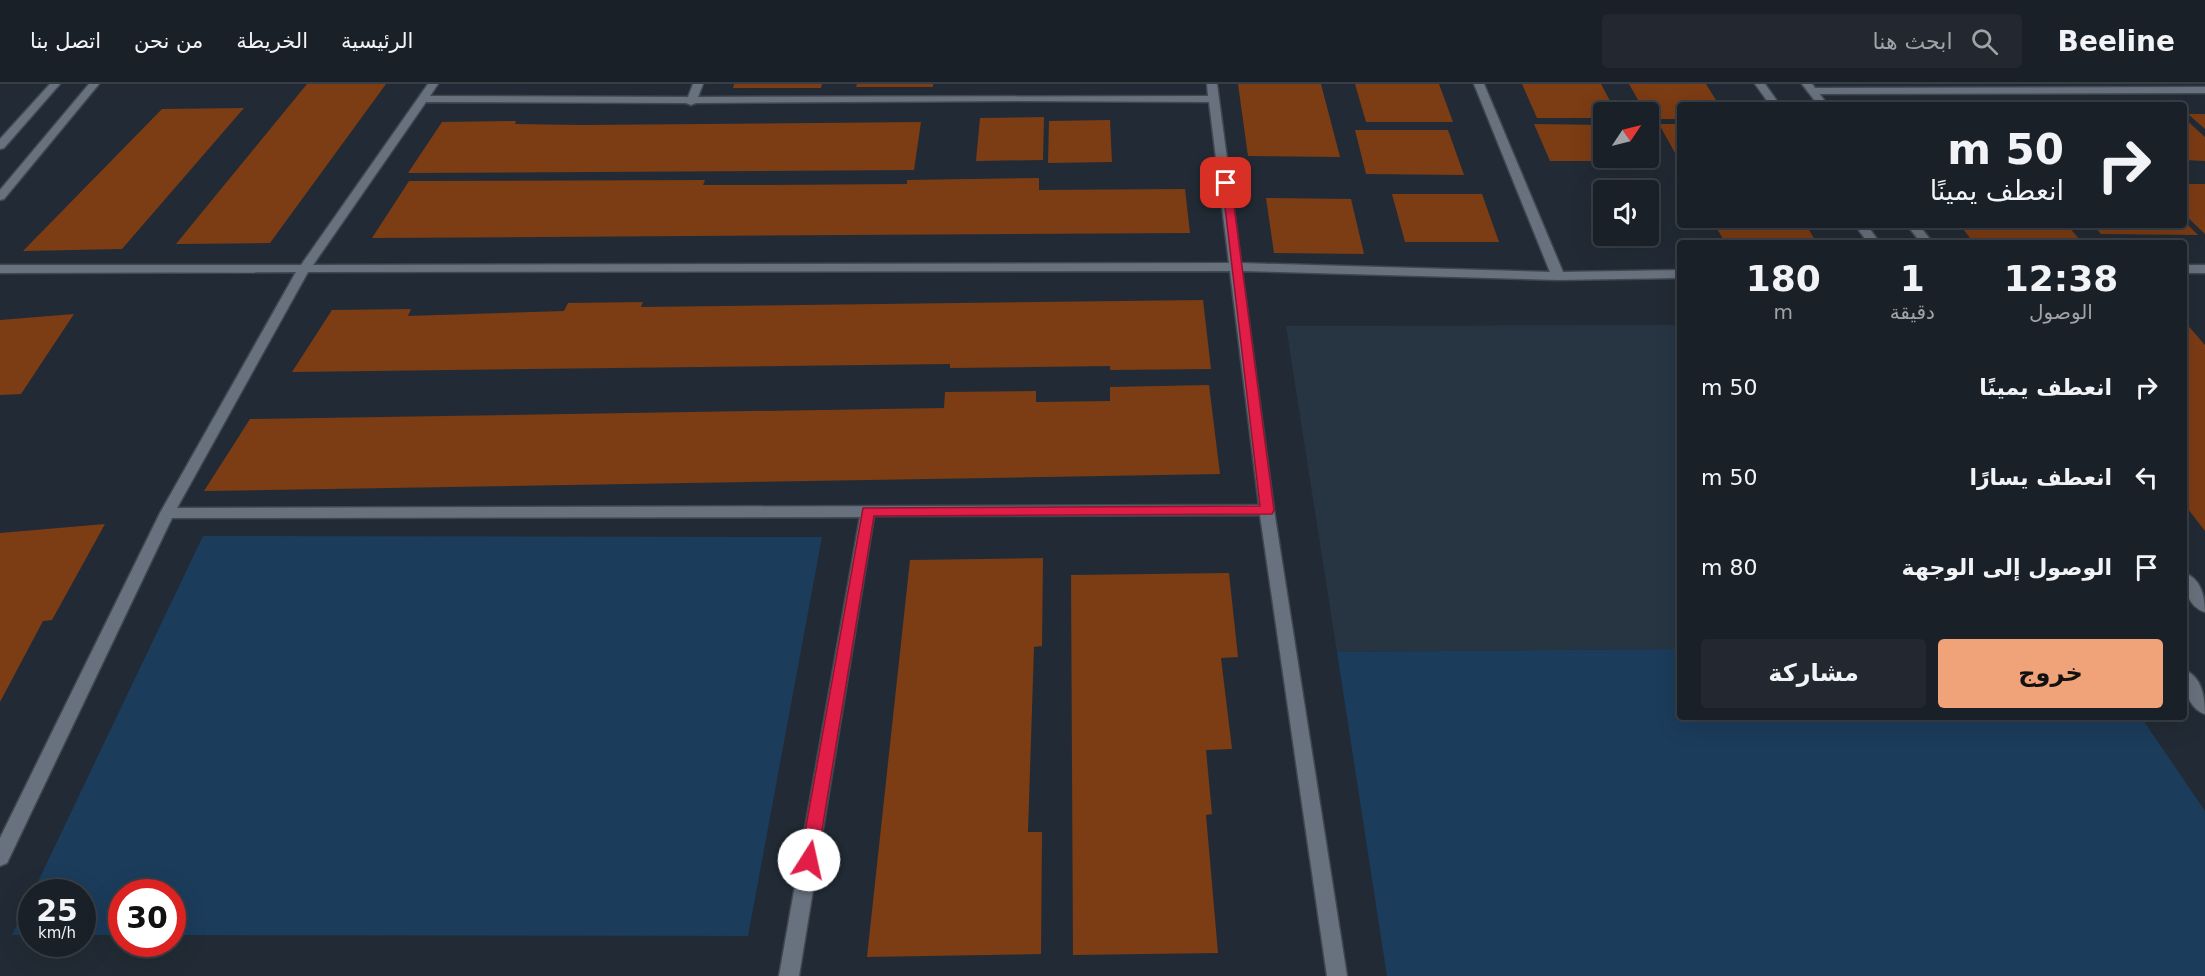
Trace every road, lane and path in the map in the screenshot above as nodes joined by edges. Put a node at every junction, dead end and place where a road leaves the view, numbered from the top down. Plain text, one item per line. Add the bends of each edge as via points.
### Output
1 (55, 84) edge
2 (94, 84) edge
3 (433, 84) edge
4 (698, 84) edge
5 (983, 84) edge
6 (1479, 84) edge
7 (1760, 84) edge
8 (1810, 87) edge
9 (2107, 87) edge
10 (2205, 90) edge
11 (1213, 92) edge
12 (982, 96) junction
13 (423, 99) junction
14 (691, 102) junction
15 (1773, 102) edge
16 (1821, 102) edge
17 (0, 146) edge
18 (0, 197) edge
19 (1915, 228) edge
20 (1925, 240) edge
21 (1238, 267) junction
22 (0, 269) edge
23 (304, 269) junction
24 (2187, 269) edge
25 (2205, 269) edge
26 (1677, 274) edge
27 (1558, 276) junction
28 (1267, 510) junction
29 (868, 511) junction
30 (167, 513) junction
31 (2187, 583) edge
32 (2205, 606) edge
33 (2187, 681) edge
34 (2205, 706) edge
35 (0, 857) edge
36 (789, 976) edge
37 (1337, 976) edge

1 - 17 street
2 - 18 street
3 - 13 street
4 - 14 street
5 - 12 street
6 - 27 street
7 - 15 street
8 - 9 street
8 - 16 street
9 - 10 street
11 - 12 street
11 - 21 street
12 - 14 street
13 - 14 street
13 - 23 street
19 - 20 street
21 - 23 street
21 - 27 street
21 - 28 street
22 - 23 street
23 - 30 street
24 - 25 street
26 - 27 street
28 - 29 street
28 - 37 street
29 - 30 street
29 - 36 street
30 - 35 street
31 - 32 street
33 - 34 street

